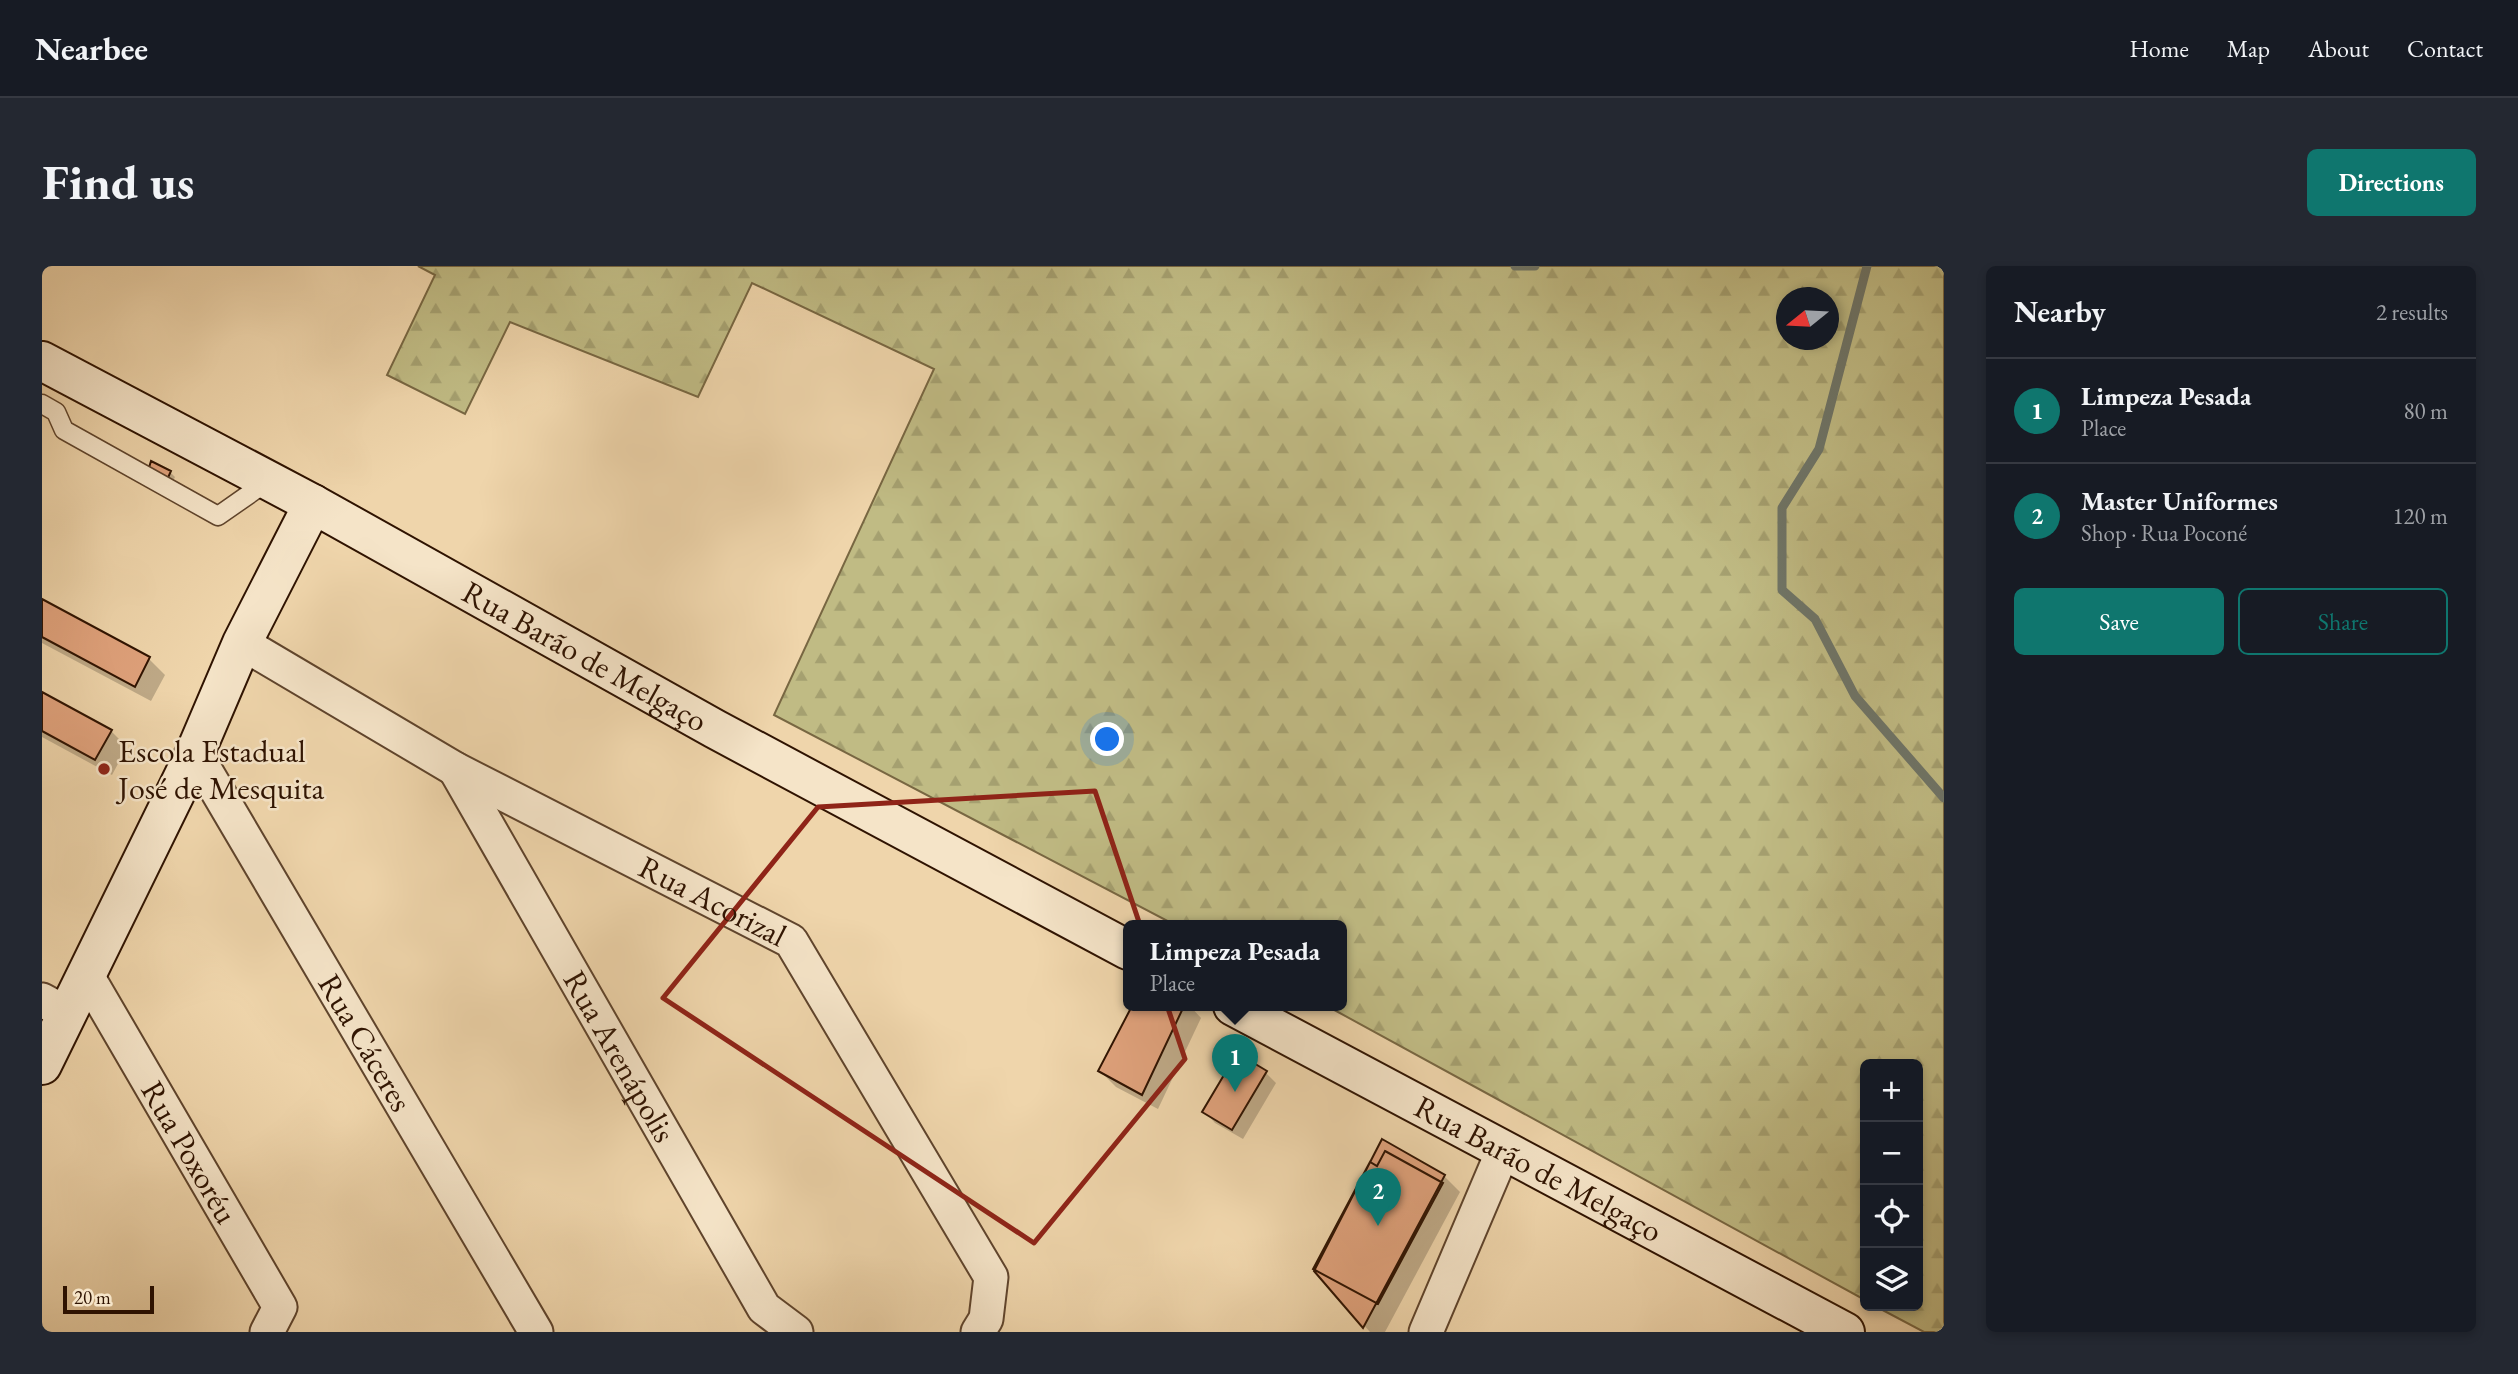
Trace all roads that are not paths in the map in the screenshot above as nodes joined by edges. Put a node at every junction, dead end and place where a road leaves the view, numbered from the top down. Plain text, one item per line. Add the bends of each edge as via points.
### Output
1 (42, 361) edge
2 (42, 404) edge
3 (268, 481) junction
4 (313, 504) junction
5 (242, 643) junction
6 (195, 753) junction
7 (455, 769) junction
8 (1123, 947) edge
9 (86, 974) junction
10 (54, 1007) edge
11 (1242, 1011) edge
12 (42, 1065) edge
13 (1503, 1151) junction
14 (510, 1318) edge
15 (756, 1320) edge
16 (267, 1332) edge
17 (536, 1332) edge
18 (796, 1332) edge
19 (978, 1332) edge
20 (1426, 1332) edge
21 (1845, 1332) edge

1 - 3 street, Rua Barão de Melgaço
2 - 3 lane via 56,412 64,430 218,516
3 - 4 street, Rua Barão de Melgaço
4 - 5 street
4 - 8 street, Rua Barão de Melgaço via 715,729
5 - 6 street
5 - 7 street, Rua Acorizal
6 - 9 street
6 - 14 street, Rua Cáceres
7 - 15 street, Rua Arenápolis
7 - 19 street, Rua Acorizal via 791,941 991,1277 986,1319
9 - 10 street
9 - 16 street, Rua Poxoréu via 280,1307
10 - 12 street
11 - 13 street, Rua Barão de Melgaço
13 - 20 street
13 - 21 street, Rua Barão de Melgaço
14 - 17 street, Rua Cáceres
15 - 18 street, Rua Arenápolis

